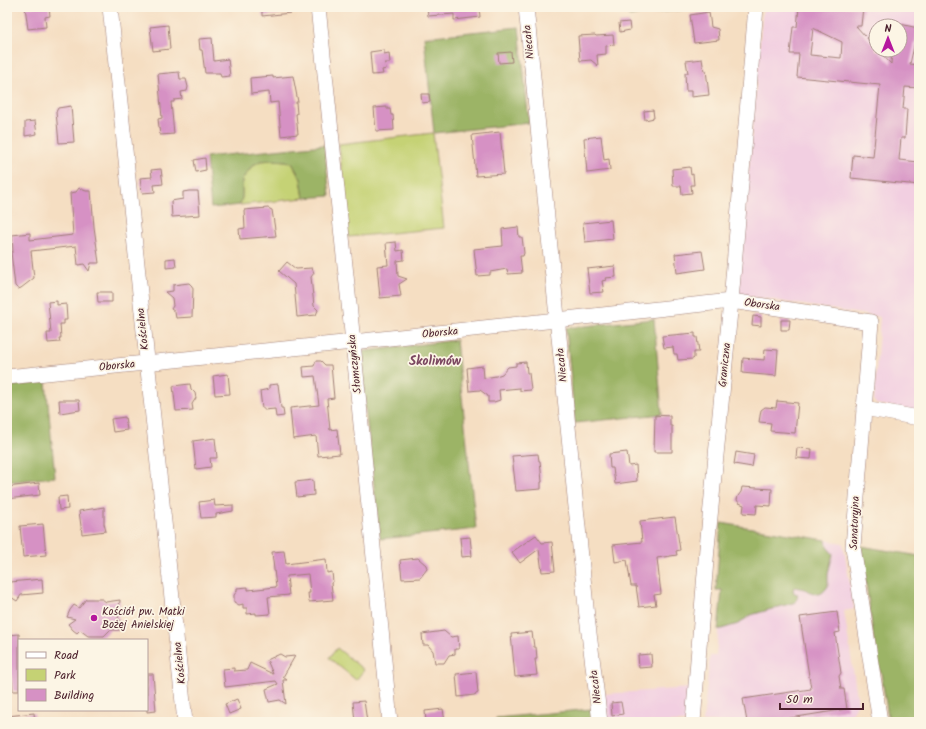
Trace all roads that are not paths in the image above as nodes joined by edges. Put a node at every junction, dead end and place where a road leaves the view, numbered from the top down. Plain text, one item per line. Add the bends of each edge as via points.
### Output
1 (110, 7) edge
2 (318, 7) edge
3 (526, 7) edge
4 (756, 7) edge
5 (731, 301) junction
6 (558, 320) junction
7 (871, 322) joint
8 (353, 342) junction
9 (146, 363) junction
10 (7, 377) edge
11 (864, 408) junction
12 (919, 418) edge
13 (185, 722) edge
14 (390, 722) edge
15 (600, 722) edge
16 (693, 722) edge
17 (880, 722) edge

1 - 9 street, Kościelna
2 - 8 street, Słomczyńska
3 - 6 street, Niecała
4 - 5 street, Graniczna
5 - 6 street, Oborska
5 - 7 street, Oborska
5 - 16 street, Graniczna
6 - 8 street, Oborska
6 - 15 street, Niecała via 587,617
7 - 11 street, Sanatoryjna
8 - 9 street, Oborska
8 - 14 street, Słomczyńska
9 - 10 street, Oborska
9 - 13 street, Kościelna
11 - 12 street
11 - 17 street, Sanatoryjna via 853,547

